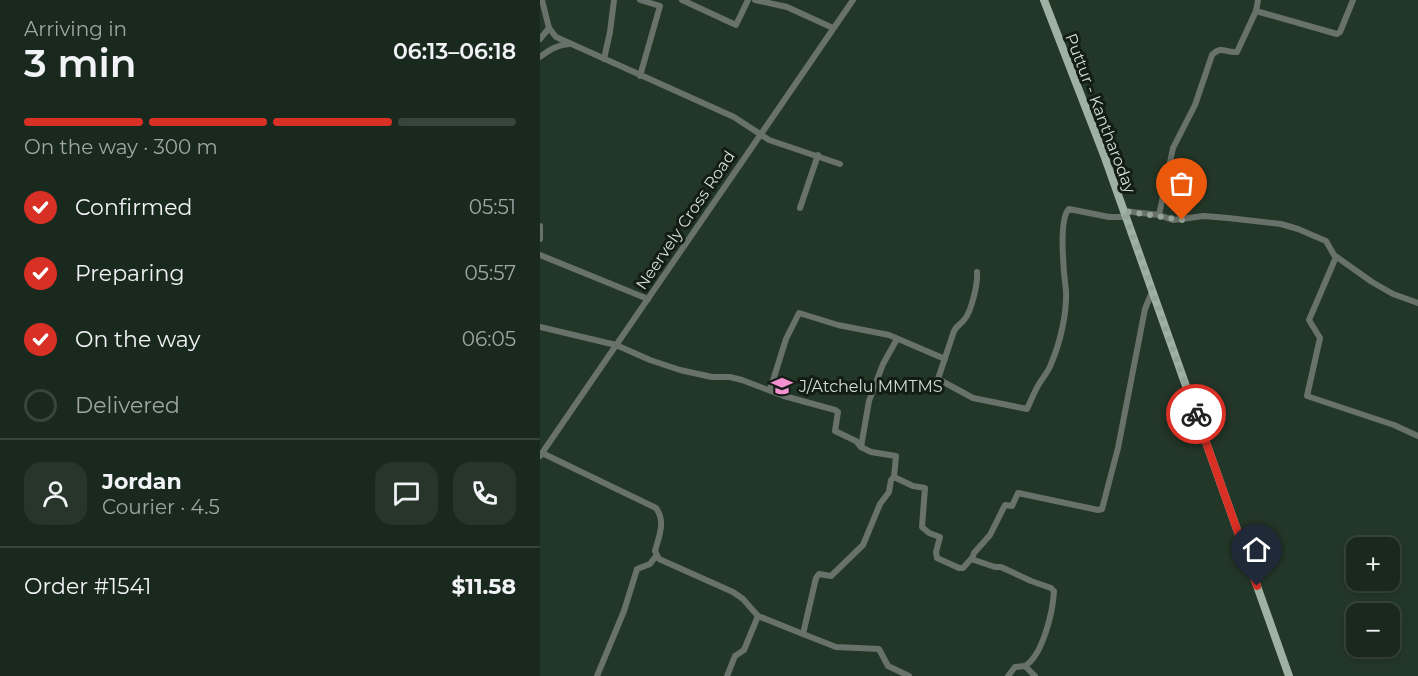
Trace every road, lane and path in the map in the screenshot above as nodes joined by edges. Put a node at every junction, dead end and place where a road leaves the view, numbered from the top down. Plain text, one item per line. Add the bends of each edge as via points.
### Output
1 (542, 0) edge
2 (614, 0) edge
3 (640, 0) edge
4 (682, 0) edge
5 (748, 0) edge
6 (755, 0) edge
7 (853, 0) edge
8 (1044, 0) edge
9 (1258, 0) edge
10 (1353, 0) edge
11 (1256, 10) junction
12 (549, 28) junction
13 (833, 28) junction
14 (540, 39) edge
15 (573, 44) junction
16 (540, 57) edge
17 (604, 59) junction
18 (640, 76) junction
19 (760, 134) junction
20 (818, 155) junction
21 (840, 164) dead end
22 (800, 208) dead end
23 (1125, 214) junction
24 (1159, 215) junction
25 (540, 226) edge
26 (540, 239) edge
27 (540, 255) edge
28 (1336, 257) junction
29 (977, 272) dead end
30 (1152, 291) junction
31 (648, 299) junction
32 (1418, 303) edge
33 (540, 327) edge
34 (897, 339) junction
35 (616, 345) junction
36 (945, 358) junction
37 (770, 390) junction
38 (1418, 436) edge
39 (861, 447) junction
40 (541, 454) edge
41 (894, 477) junction
42 (656, 555) junction
43 (972, 559) junction
44 (758, 616) junction
45 (803, 634) junction
46 (1025, 666) junction
47 (597, 676) edge
48 (727, 676) edge
49 (909, 676) edge
50 (1008, 676) edge
51 (1035, 676) edge
52 (1289, 676) edge

1 - 12 street
2 - 17 street
3 - 18 street via 660,6
4 - 5 street via 736,25
6 - 13 street via 787,7
7 - 13 street, Neervely Cross Road
8 - 23 main road, Puttur - Kantharoday
9 - 11 street
10 - 11 street via 1337,34
11 - 24 street via 1237,52 1221,49 1212,55 1195,105 1173,148
12 - 14 street
12 - 15 street via 556,37
13 - 19 street, Neervely Cross Road
15 - 16 street via 548,50
15 - 17 street
17 - 18 street
18 - 19 street via 734,117
19 - 20 street
19 - 31 street, Neervely Cross Road
20 - 21 street
20 - 22 street
23 - 24 street
23 - 30 main road, Puttur - Kantharoday
23 - 36 street via 1109,217 1069,209 1066,212 1066,293 1061,330 1051,366 1027,409 973,398 944,384 938,374
24 - 28 street via 1173,220 1204,216 1281,224 1326,241
25 - 26 street
27 - 31 street
28 - 32 street via 1383,288
28 - 38 street via 1309,320 1320,338 1307,396
29 - 36 street via 975,296 954,331
30 - 43 street via 1102,509 1018,493 1012,506 1005,505
30 - 52 main road, Puttur - Kantharoday
31 - 35 street, Neervely Cross Road
33 - 35 street
34 - 36 street
34 - 37 street via 799,313 786,339
34 - 39 street via 869,401
35 - 37 street via 680,370 736,378
35 - 40 street, Neervely Cross Road
37 - 39 street via 835,410 835,431
39 - 41 street via 896,456
40 - 42 street via 656,508 662,524
41 - 43 street via 925,488 922,527 940,537 937,558 959,568
41 - 45 street via 863,545 834,575 819,574 816,578
42 - 44 street via 734,592
42 - 47 street via 650,564 637,569
43 - 46 street via 1001,567 1054,591 1041,647
44 - 45 street
44 - 48 street via 744,650 735,656
45 - 49 street via 836,647 879,649 888,666
46 - 50 street via 1015,667
46 - 51 street

